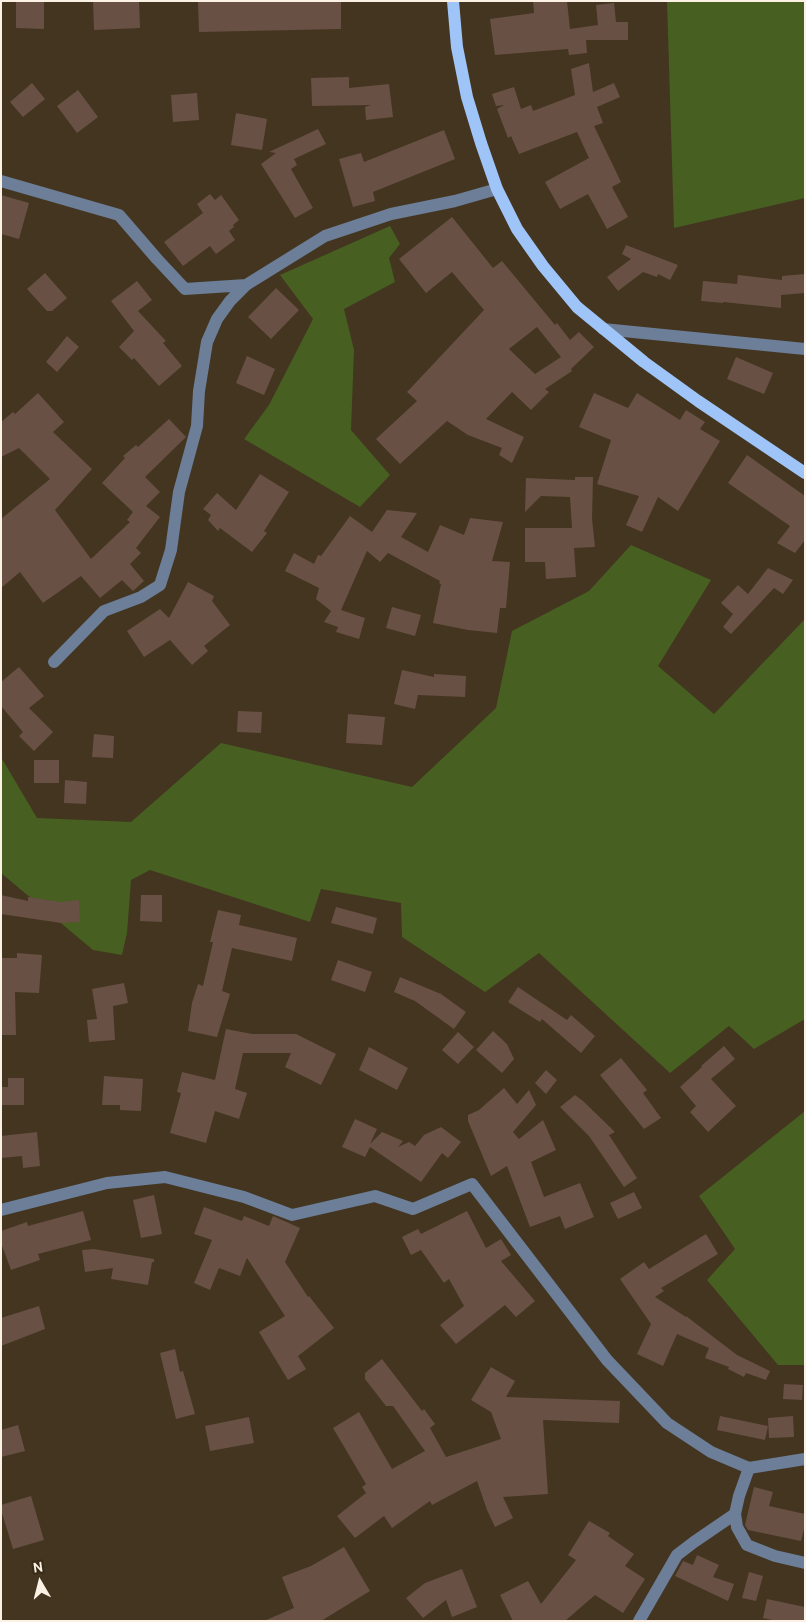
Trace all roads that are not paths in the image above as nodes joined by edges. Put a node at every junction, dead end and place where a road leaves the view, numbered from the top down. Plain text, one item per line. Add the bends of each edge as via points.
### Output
1 (453, 1) edge
2 (1, 181) edge
3 (497, 189) junction
4 (246, 285) junction
5 (603, 329) junction
6 (805, 349) edge
7 (805, 473) edge
8 (54, 662) dead end
9 (1, 1210) edge
10 (805, 1459) edge
11 (749, 1468) junction
12 (735, 1514) junction
13 (805, 1563) edge
14 (639, 1621) edge

1 - 3 main road via 457,47 467,97
2 - 4 street via 119,215 185,289
3 - 4 street via 391,214 325,236
3 - 5 main road via 517,230 543,266 577,308
4 - 8 street via 217,319 207,342 197,426 179,492 172,550 160,585 141,597 104,612
5 - 6 street
5 - 7 main road via 698,401
9 - 11 street via 107,1183 165,1177 244,1197 292,1215 375,1196 413,1209 472,1184 607,1360 667,1423 711,1452
10 - 11 street
11 - 12 street
12 - 13 street via 737,1527 747,1545
12 - 14 street via 677,1555

